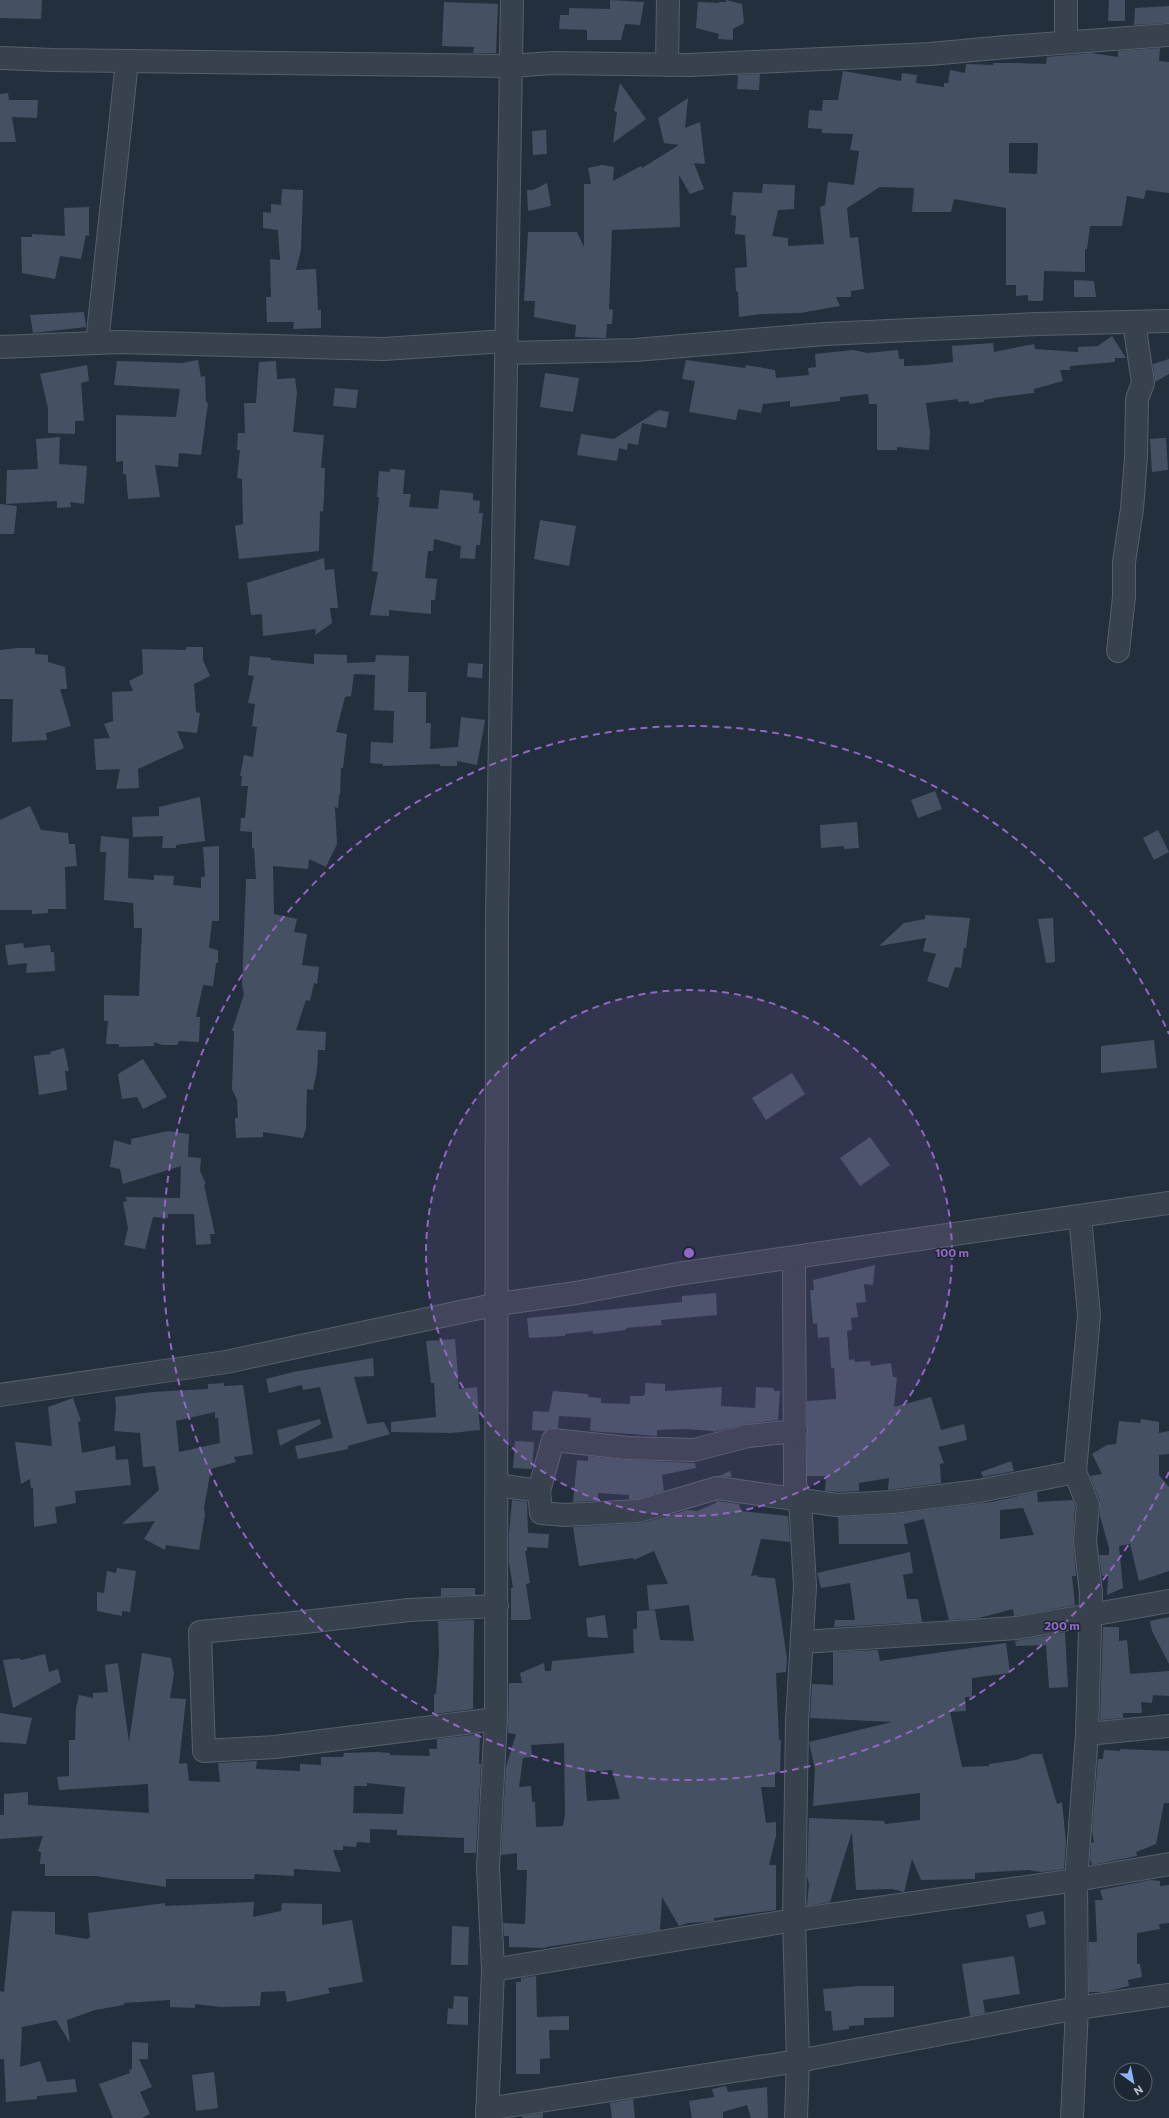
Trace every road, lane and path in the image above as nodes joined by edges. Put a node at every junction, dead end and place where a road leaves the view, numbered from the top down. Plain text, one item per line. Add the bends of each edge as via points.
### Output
1 (512, 0) edge
2 (668, 0) edge
3 (1066, 0) edge
4 (1169, 35) edge
5 (1066, 42) junction
6 (0, 58) edge
7 (127, 61) junction
8 (667, 65) junction
9 (510, 66) junction
10 (1169, 321) edge
11 (1134, 322) junction
12 (97, 343) junction
13 (0, 347) edge
14 (506, 347) junction
15 (1118, 651) dead end
16 (1169, 1203) edge
17 (1080, 1216) junction
18 (794, 1258) junction
19 (498, 1304) junction
20 (0, 1395) edge
21 (796, 1432) junction
22 (1075, 1472) junction
23 (497, 1485) junction
24 (539, 1491) junction
25 (800, 1500) junction
26 (1169, 1600) edge
27 (497, 1606) junction
28 (1090, 1614) junction
29 (802, 1642) junction
30 (496, 1719) junction
31 (1169, 1726) edge
32 (1087, 1734) junction
33 (1169, 1864) edge
34 (1076, 1880) junction
35 (794, 1920) junction
36 (493, 1970) junction
37 (1169, 1995) edge
38 (1078, 2008) junction
39 (798, 2061) junction
40 (487, 2113) edge
41 (796, 2118) edge
42 (1072, 2118) edge

1 - 9 street
2 - 8 street
3 - 5 street
4 - 5 street
5 - 8 street via 930,54
6 - 7 street
7 - 9 street
7 - 12 street
8 - 9 street via 554,63
9 - 14 street
10 - 11 street
11 - 14 street via 825,334 635,350
11 - 15 street via 1143,383 1137,400 1133,502 1124,562 1124,597
12 - 13 street
12 - 14 street via 383,349
14 - 19 street via 497,918
16 - 17 street
17 - 18 street
17 - 22 street via 1089,1315
18 - 19 street via 677,1274 576,1293
18 - 21 street
19 - 20 street via 226,1362
19 - 23 street
21 - 24 street via 748,1436 694,1450 628,1448 553,1440
21 - 25 street via 795,1484
22 - 25 street via 979,1490 893,1502 837,1505
22 - 28 street via 1088,1505 1085,1541 1091,1593
23 - 24 street
23 - 27 street
24 - 25 street via 541,1513 565,1515 639,1511 717,1488
25 - 29 street via 805,1586
26 - 28 street
27 - 30 street
27 - 30 street via 409,1610 200,1632 204,1751 275,1747
28 - 29 street via 1010,1628
28 - 32 street
29 - 35 street via 797,1721
30 - 36 street via 488,1867
31 - 32 street
32 - 34 street
33 - 34 street
34 - 35 street
34 - 38 street
35 - 36 street
35 - 39 street
36 - 40 street
37 - 38 street
38 - 39 street
38 - 42 street
39 - 40 street
39 - 41 street

